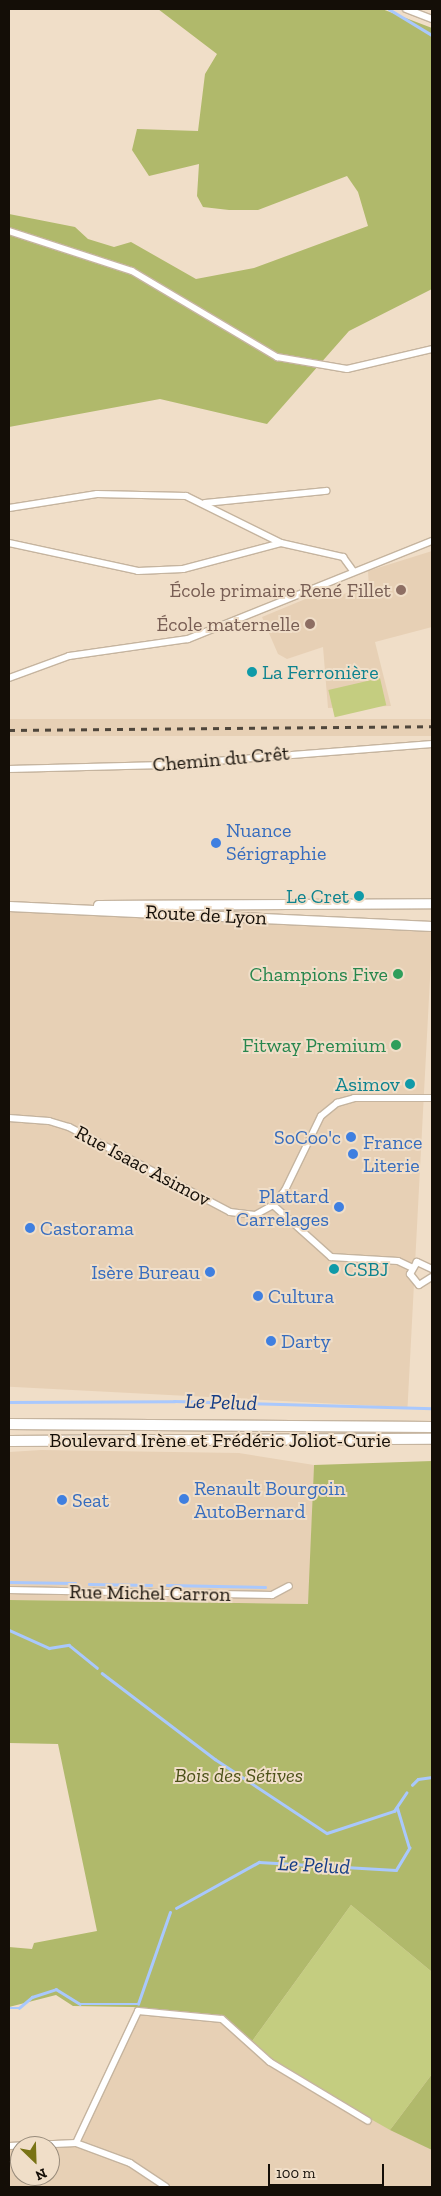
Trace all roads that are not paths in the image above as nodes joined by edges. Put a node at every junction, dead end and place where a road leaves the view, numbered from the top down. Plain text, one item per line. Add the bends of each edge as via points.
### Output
1 (406, 9) edge
2 (432, 19) edge
3 (9, 231) edge
4 (432, 349) edge
5 (326, 491) dead end
6 (205, 503) junction
7 (9, 508) edge
8 (432, 541) edge
9 (9, 542) edge
10 (281, 543) junction
11 (353, 572) junction
12 (9, 678) edge
13 (432, 744) edge
14 (9, 769) edge
15 (432, 903) edge
16 (9, 906) edge
17 (432, 926) edge
18 (432, 1098) edge
19 (9, 1118) edge
20 (273, 1205) junction
21 (411, 1267) junction
22 (432, 1269) edge
23 (432, 1277) edge
24 (9, 1424) edge
25 (432, 1427) edge
26 (432, 1439) edge
27 (9, 1441) edge
28 (289, 1586) dead end
29 (9, 1590) edge
30 (368, 2121) dead end
31 (76, 2143) junction
32 (9, 2146) edge
33 (166, 2187) edge

1 - 2 street
3 - 4 street via 132,271 277,357 347,369
5 - 6 street
6 - 7 street via 139,492 97,494
6 - 10 street
8 - 11 street
9 - 10 street via 138,571 182,569
10 - 11 street via 343,557
11 - 12 street via 188,639 69,656
13 - 14 street, Chemin du Crêt via 164,765
15 - 16 main road, Route de Lyon
16 - 17 main road, Route de Lyon
18 - 20 street via 354,1098 337,1103 322,1116 292,1180
19 - 20 street, Rue Isaac Asimov via 49,1121 94,1138 230,1212 255,1214
20 - 21 street via 331,1256 398,1261
21 - 22 street via 421,1261
21 - 23 street via 416,1283 427,1283
24 - 25 main road, Boulevard Irène et Frédéric Joliot-Curie
26 - 27 main road, Boulevard Irène et Frédéric Joliot-Curie
28 - 29 street, Rue Michel Carron via 272,1595
30 - 31 street via 270,2062 222,2018 138,2011
31 - 32 street
31 - 33 street via 130,2163

